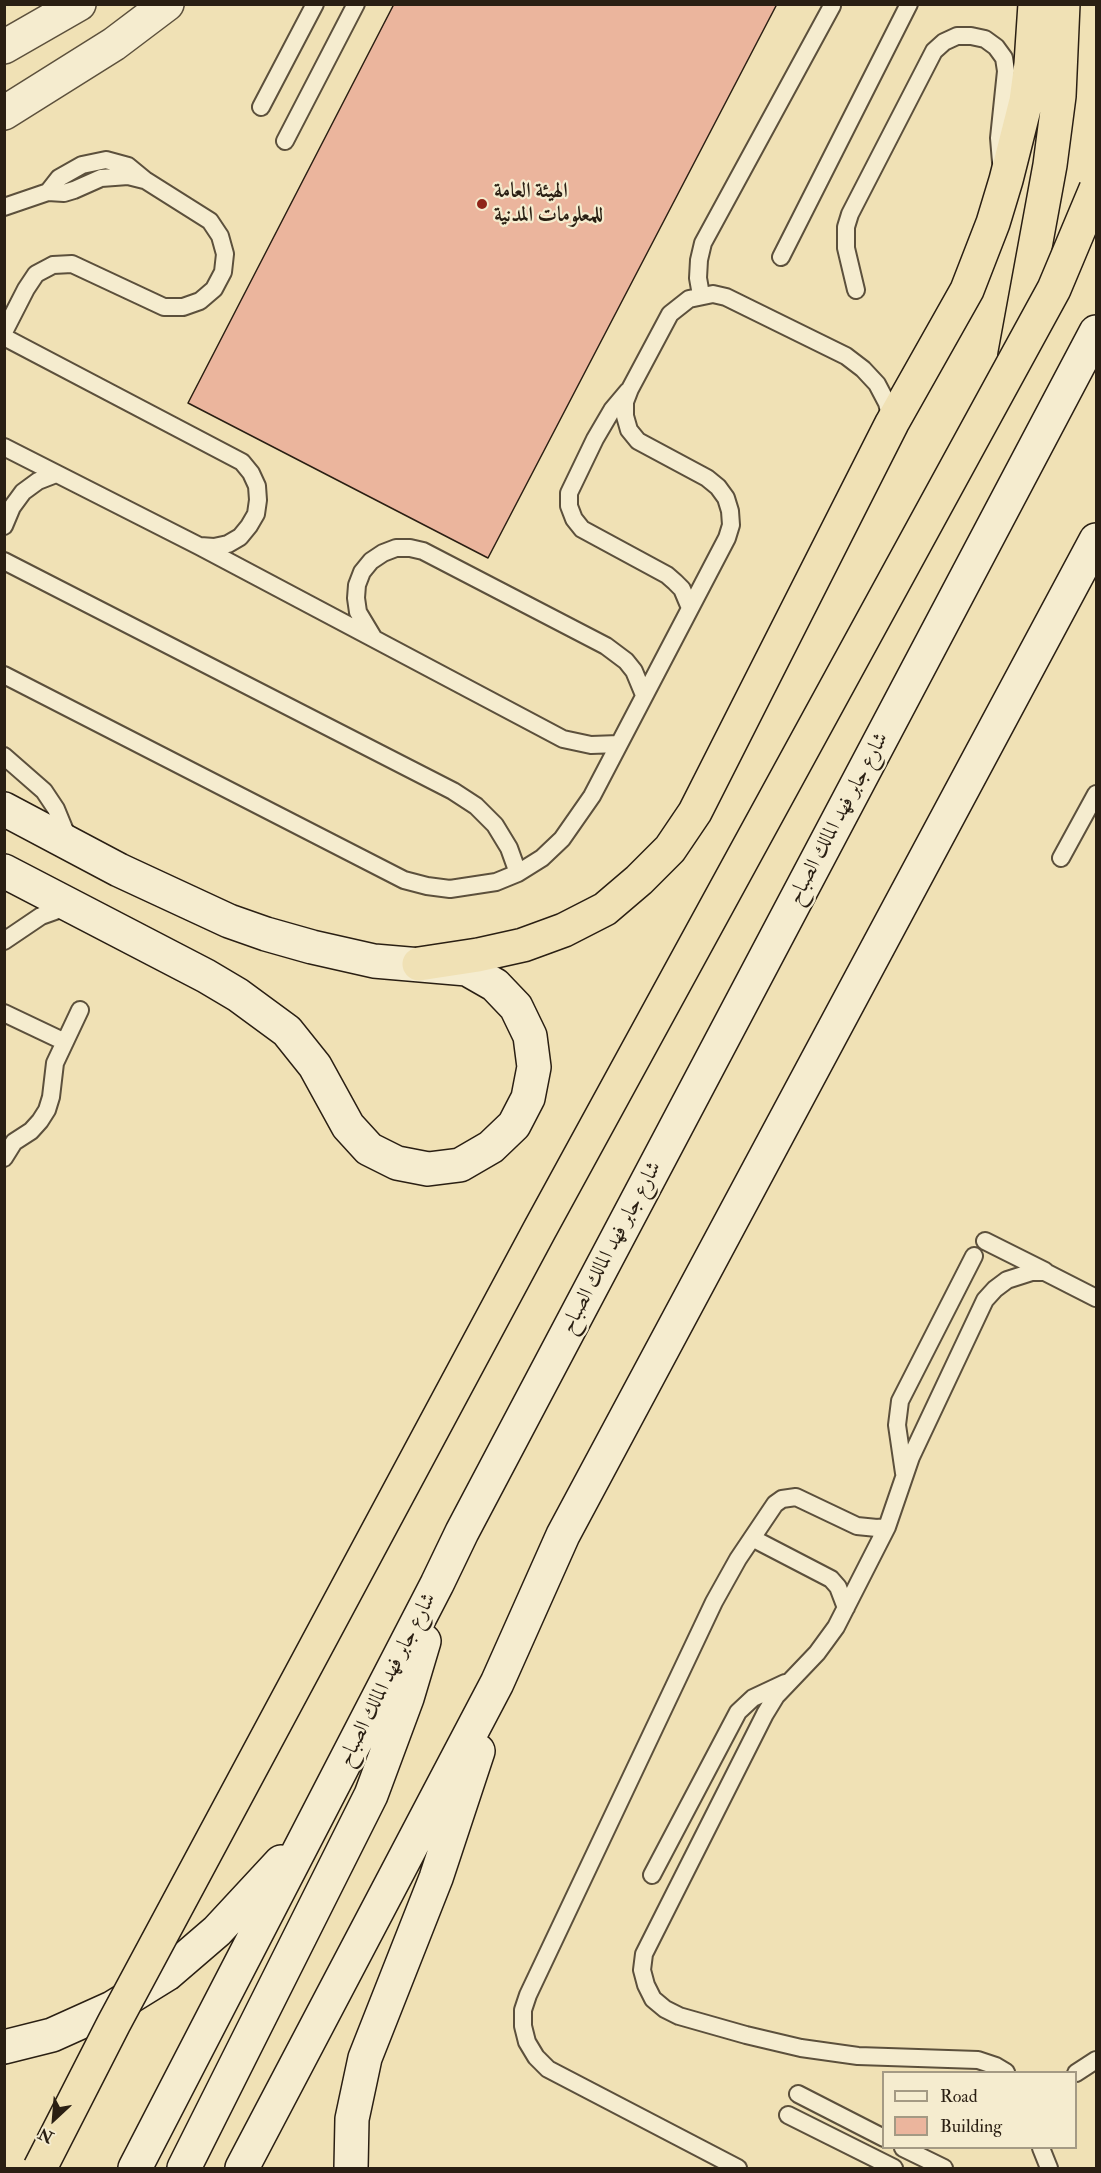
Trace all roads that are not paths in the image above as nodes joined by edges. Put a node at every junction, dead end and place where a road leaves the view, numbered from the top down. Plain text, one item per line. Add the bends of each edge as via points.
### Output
1 (79, 4) edge
2 (167, 4) edge
3 (315, 4) edge
4 (356, 4) edge
5 (909, 4) edge
6 (1035, 4) edge
7 (1063, 4) edge
8 (832, 6) dead end
9 (4, 47) edge
10 (261, 106) dead end
11 (4, 113) edge
12 (285, 141) dead end
13 (1006, 180) junction
14 (1096, 189) edge
15 (4, 207) edge
16 (781, 257) dead end
17 (856, 290) dead end
18 (701, 295) junction
19 (4, 332) edge
20 (1096, 332) edge
21 (4, 337) edge
22 (1014, 359) junction
23 (630, 389) junction
24 (892, 423) junction
25 (4, 447) edge
26 (56, 474) junction
27 (4, 526) edge
28 (1096, 540) edge
29 (199, 546) junction
30 (5, 561) edge
31 (690, 608) junction
32 (374, 638) junction
33 (4, 675) edge
34 (644, 695) junction
35 (619, 744) junction
36 (4, 756) edge
37 (1096, 794) edge
38 (4, 809) edge
39 (71, 844) junction
40 (1061, 858) dead end
41 (4, 872) edge
42 (518, 873) junction
43 (70, 905) junction
44 (4, 941) edge
45 (419, 964) junction
46 (80, 1010) dead end
47 (4, 1013) edge
48 (65, 1042) junction
49 (6, 1152) edge
50 (985, 1241) dead end
51 (974, 1256) dead end
52 (1045, 1272) junction
53 (1096, 1298) edge
54 (905, 1475) junction
55 (887, 1527) junction
56 (753, 1538) junction
57 (437, 1584) junction
58 (846, 1608) junction
59 (789, 1681) junction
60 (497, 1683) junction
61 (308, 1832) junction
62 (652, 1875) dead end
63 (4, 2047) edge
64 (1096, 2060) edge
65 (1003, 2071) edge
66 (1077, 2072) edge
67 (798, 2094) dead end
68 (788, 2115) dead end
69 (882, 2137) edge
70 (905, 2149) edge
71 (1041, 2149) edge
72 (40, 2169) edge
73 (135, 2169) edge
74 (184, 2169) edge
75 (242, 2169) edge
76 (351, 2169) edge
77 (738, 2169) edge
78 (894, 2169) edge
79 (944, 2169) edge
80 (1048, 2169) edge

1 - 9 street
2 - 11 street via 114,44
3 - 10 lane
4 - 12 lane
5 - 16 lane
6 - 13 highway via 1026,101
7 - 22 highway via 1059,96 1050,165
8 - 18 lane via 703,243 698,278
13 - 17 lane via 999,138 1004,58 985,39 957,36 934,51 850,214 846,248
13 - 24 highway via 967,290
14 - 22 highway, bridge via 1054,289
15 - 19 lane via 48,192 67,171 106,160 128,166 210,221 225,254 214,289 200,301 183,307 164,307 72,264 53,265 36,274
18 - 23 lane via 670,314
18 - 24 lane via 726,297 846,356 877,384
20 - 57 street, شارع جابر فهد المالك الصباح
21 - 29 lane via 242,462 257,486 256,514 240,537 228,544
22 - 72 highway, bridge via 540,1229
23 - 31 lane via 625,416 638,441 707,478 722,492 730,511 727,538
23 - 31 lane via 595,439 570,493 569,506 582,529 667,575 682,589
24 - 45 highway via 696,812 670,849 605,909 564,930 523,945
25 - 26 lane
26 - 27 lane via 23,492
26 - 29 lane
28 - 60 street via 564,1535
29 - 32 lane
30 - 42 lane via 453,791 495,825
31 - 34 lane
32 - 34 lane via 358,612 357,585 362,572 383,553 410,548 423,551 606,646 634,671
32 - 35 lane via 563,738 591,745
33 - 42 lane via 404,880 450,889 496,882
34 - 35 lane
35 - 42 lane via 592,796 562,839
36 - 39 lane via 44,792
37 - 40 lane
38 - 39 street
39 - 45 street via 119,870 266,934 374,961
41 - 43 street
43 - 44 lane via 41,916
43 - 45 street via 238,994 287,1031 315,1066 348,1126 369,1149 397,1163 428,1169 460,1165 491,1147 514,1125 528,1098 534,1067 530,1036 521,1017 495,985 467,969
46 - 48 lane
47 - 48 lane
48 - 49 lane via 55,1063 46,1110 40,1121
50 - 52 lane
51 - 54 lane via 900,1401 897,1425
52 - 53 lane
52 - 54 lane via 1007,1280 985,1300
54 - 55 lane
55 - 56 lane via 857,1526 804,1500 789,1497 775,1504
55 - 58 lane
56 - 58 lane via 831,1579
56 - 77 lane via 708,1612 523,2010 527,2042 548,2069
57 - 61 street, شارع جابر فهد المالك الصباح
57 - 74 street via 407,1698 371,1795
58 - 59 lane via 827,1641
59 - 62 lane via 753,1698 738,1712
59 - 65 lane via 765,1714 650,1940 642,1970 646,1985 665,2009 746,2035 858,2056 978,2060
60 - 75 street
60 - 76 street via 436,1878 365,2058 352,2119
61 - 63 street via 217,1931 167,1974 112,2008 52,2035
61 - 73 street, شارع جابر فهد المالك الصباح
64 - 66 lane
67 - 69 lane
68 - 78 lane
70 - 79 lane
71 - 80 lane

